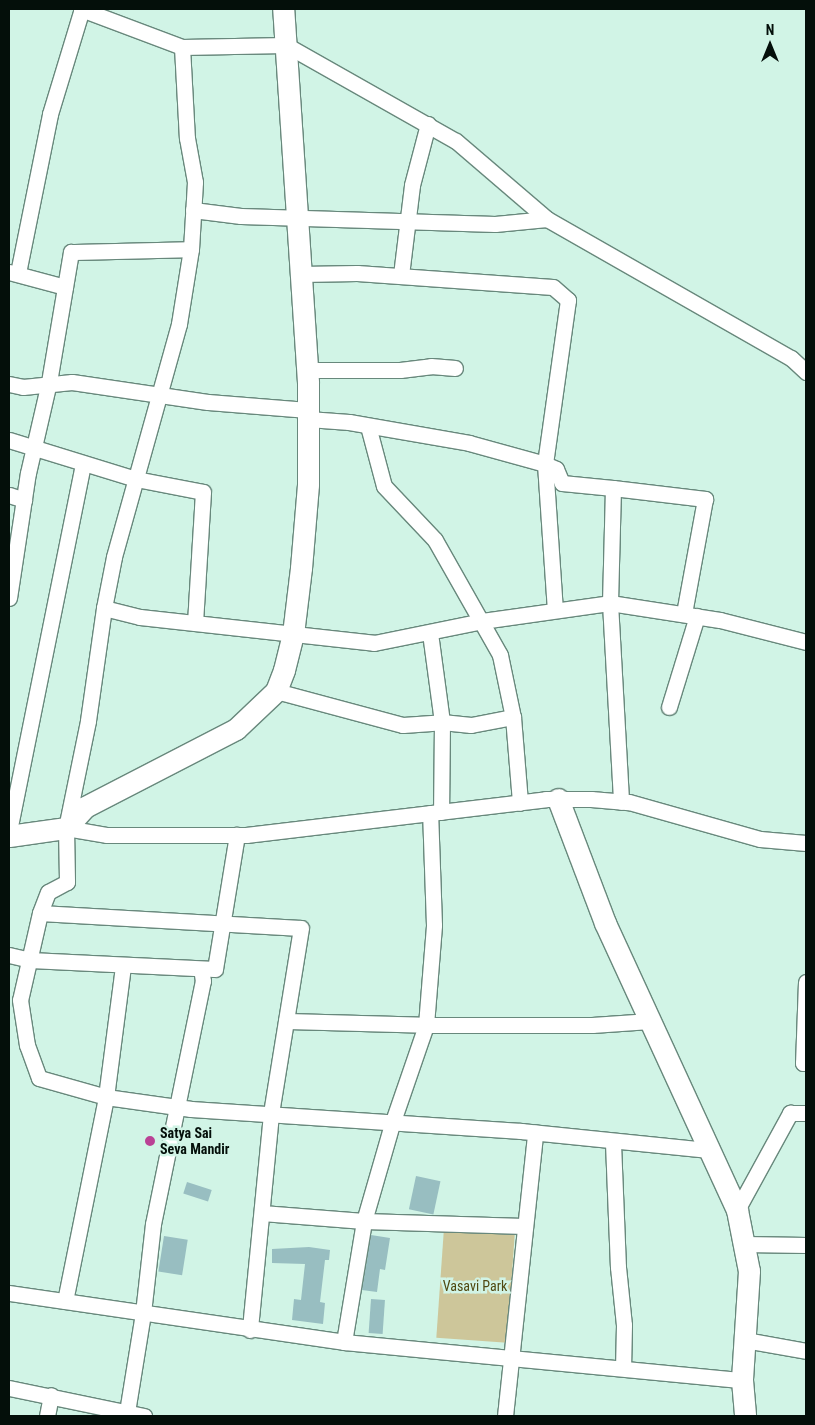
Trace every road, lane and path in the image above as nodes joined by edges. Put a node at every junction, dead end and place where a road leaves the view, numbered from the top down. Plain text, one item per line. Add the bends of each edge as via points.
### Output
1 (82, 9) edge
2 (283, 9) edge
3 (286, 45) junction
4 (182, 47) junction
5 (428, 124) junction
6 (193, 210) junction
7 (298, 216) junction
8 (548, 219) junction
9 (408, 220) junction
10 (191, 249) junction
11 (13, 272) edge
12 (301, 274) junction
13 (401, 275) junction
14 (66, 287) junction
15 (455, 368) dead end
16 (307, 370) junction
17 (806, 372) edge
18 (49, 382) junction
19 (9, 384) edge
20 (159, 394) junction
21 (308, 415) junction
22 (368, 426) junction
23 (9, 440) edge
24 (34, 448) junction
25 (83, 463) junction
26 (545, 464) junction
27 (136, 479) junction
28 (613, 488) junction
29 (9, 495) edge
30 (24, 500) junction
31 (9, 598) edge
32 (610, 602) junction
33 (104, 608) junction
34 (555, 609) junction
35 (690, 615) junction
36 (482, 621) junction
37 (195, 623) junction
38 (430, 633) junction
39 (293, 634) junction
40 (806, 642) edge
41 (276, 691) junction
42 (669, 707) dead end
43 (513, 717) junction
44 (442, 722) junction
45 (558, 799) junction
46 (621, 802) junction
47 (520, 803) junction
48 (436, 813) junction
49 (66, 828) junction
50 (9, 831) edge
51 (237, 835) junction
52 (9, 836) edge
53 (806, 843) edge
54 (40, 913) junction
55 (222, 923) junction
56 (9, 955) edge
57 (30, 960) junction
58 (123, 966) junction
59 (201, 969) junction
60 (806, 982) edge
61 (286, 1021) junction
62 (650, 1021) junction
63 (426, 1026) junction
64 (806, 1063) edge
65 (106, 1097) junction
66 (178, 1107) junction
67 (806, 1113) edge
68 (272, 1114) junction
69 (392, 1124) junction
70 (534, 1133) junction
71 (613, 1143) junction
72 (709, 1150) junction
73 (737, 1210) junction
74 (262, 1213) junction
75 (364, 1221) junction
76 (524, 1226) junction
77 (744, 1244) junction
78 (806, 1245) edge
79 (9, 1293) edge
80 (66, 1301) junction
81 (143, 1313) junction
82 (250, 1330) junction
83 (745, 1340) junction
84 (344, 1342) junction
85 (806, 1351) edge
86 (513, 1357) junction
87 (623, 1368) junction
88 (742, 1380) junction
89 (9, 1388) edge
90 (51, 1395) junction
91 (127, 1412) junction
92 (47, 1416) edge
93 (144, 1416) edge
94 (505, 1416) edge
95 (745, 1416) edge

1 - 4 street
1 - 11 street via 50,114
2 - 3 main road
3 - 4 street
3 - 5 street
3 - 7 main road
4 - 6 street via 186,138 195,182
5 - 8 street via 456,141
5 - 9 street via 412,185
6 - 7 street via 241,216
6 - 10 street
7 - 9 street
7 - 12 main road
8 - 9 street via 495,224
8 - 17 street via 791,358
9 - 13 street
10 - 14 street via 71,252
10 - 20 street via 179,324
11 - 14 street
12 - 13 street
12 - 16 main road
13 - 26 street via 553,287 568,300
14 - 18 street
15 - 16 street
16 - 21 main road
18 - 19 street via 23,387
18 - 20 street
18 - 24 street
20 - 21 street
20 - 27 street
21 - 22 street
21 - 39 main road via 307,493
22 - 26 street via 469,443
22 - 36 street via 384,486 435,540
23 - 24 street
24 - 25 street
24 - 30 street
25 - 27 street
25 - 50 street
26 - 28 street via 556,469 562,483
26 - 34 street
27 - 33 street
27 - 37 street via 203,492
28 - 32 street
28 - 35 street via 705,499
29 - 30 street
30 - 31 street
32 - 34 street
32 - 35 street
32 - 46 street
33 - 37 street via 140,617
33 - 49 street via 88,721
34 - 36 street
35 - 40 street
35 - 42 street
36 - 38 street
36 - 43 street via 500,654
37 - 39 street
38 - 39 street via 374,643
38 - 44 street
39 - 41 main road
41 - 44 street via 403,725
41 - 49 main road via 236,729 85,807
43 - 44 street via 470,725
43 - 47 street
44 - 48 street
45 - 46 street
45 - 47 street
45 - 62 main road via 605,923
46 - 53 street via 680,814 760,839
47 - 48 street
48 - 51 street
48 - 63 street via 434,925
49 - 51 street via 107,835
49 - 52 main road
49 - 54 street via 67,882 48,892
51 - 55 street
54 - 55 street
54 - 57 street
55 - 59 street via 215,969
55 - 61 street via 301,928
56 - 57 street
57 - 58 street
57 - 65 street via 20,1000 27,1046 39,1078
58 - 59 street
58 - 65 street
59 - 66 street via 203,981
60 - 64 street via 803,1063
61 - 63 street
61 - 68 street
62 - 63 street via 592,1026
62 - 72 main road
63 - 69 street
65 - 66 street
65 - 80 street
66 - 68 street
66 - 81 street via 153,1224
67 - 73 street via 790,1113
68 - 69 street
68 - 74 street
69 - 70 street
69 - 75 street
70 - 71 street
70 - 76 street
71 - 72 street
71 - 87 street via 624,1325
72 - 73 main road
73 - 77 main road
74 - 75 street
74 - 82 street
75 - 76 street
75 - 84 street
76 - 86 street
77 - 78 street
77 - 83 main road via 749,1271
79 - 80 street
80 - 81 street
81 - 82 street
81 - 91 street
82 - 84 street
83 - 85 street
83 - 88 main road
84 - 86 street
86 - 87 street
86 - 94 street
87 - 88 street
88 - 95 main road
89 - 90 street
90 - 91 street
90 - 92 street
91 - 93 street

